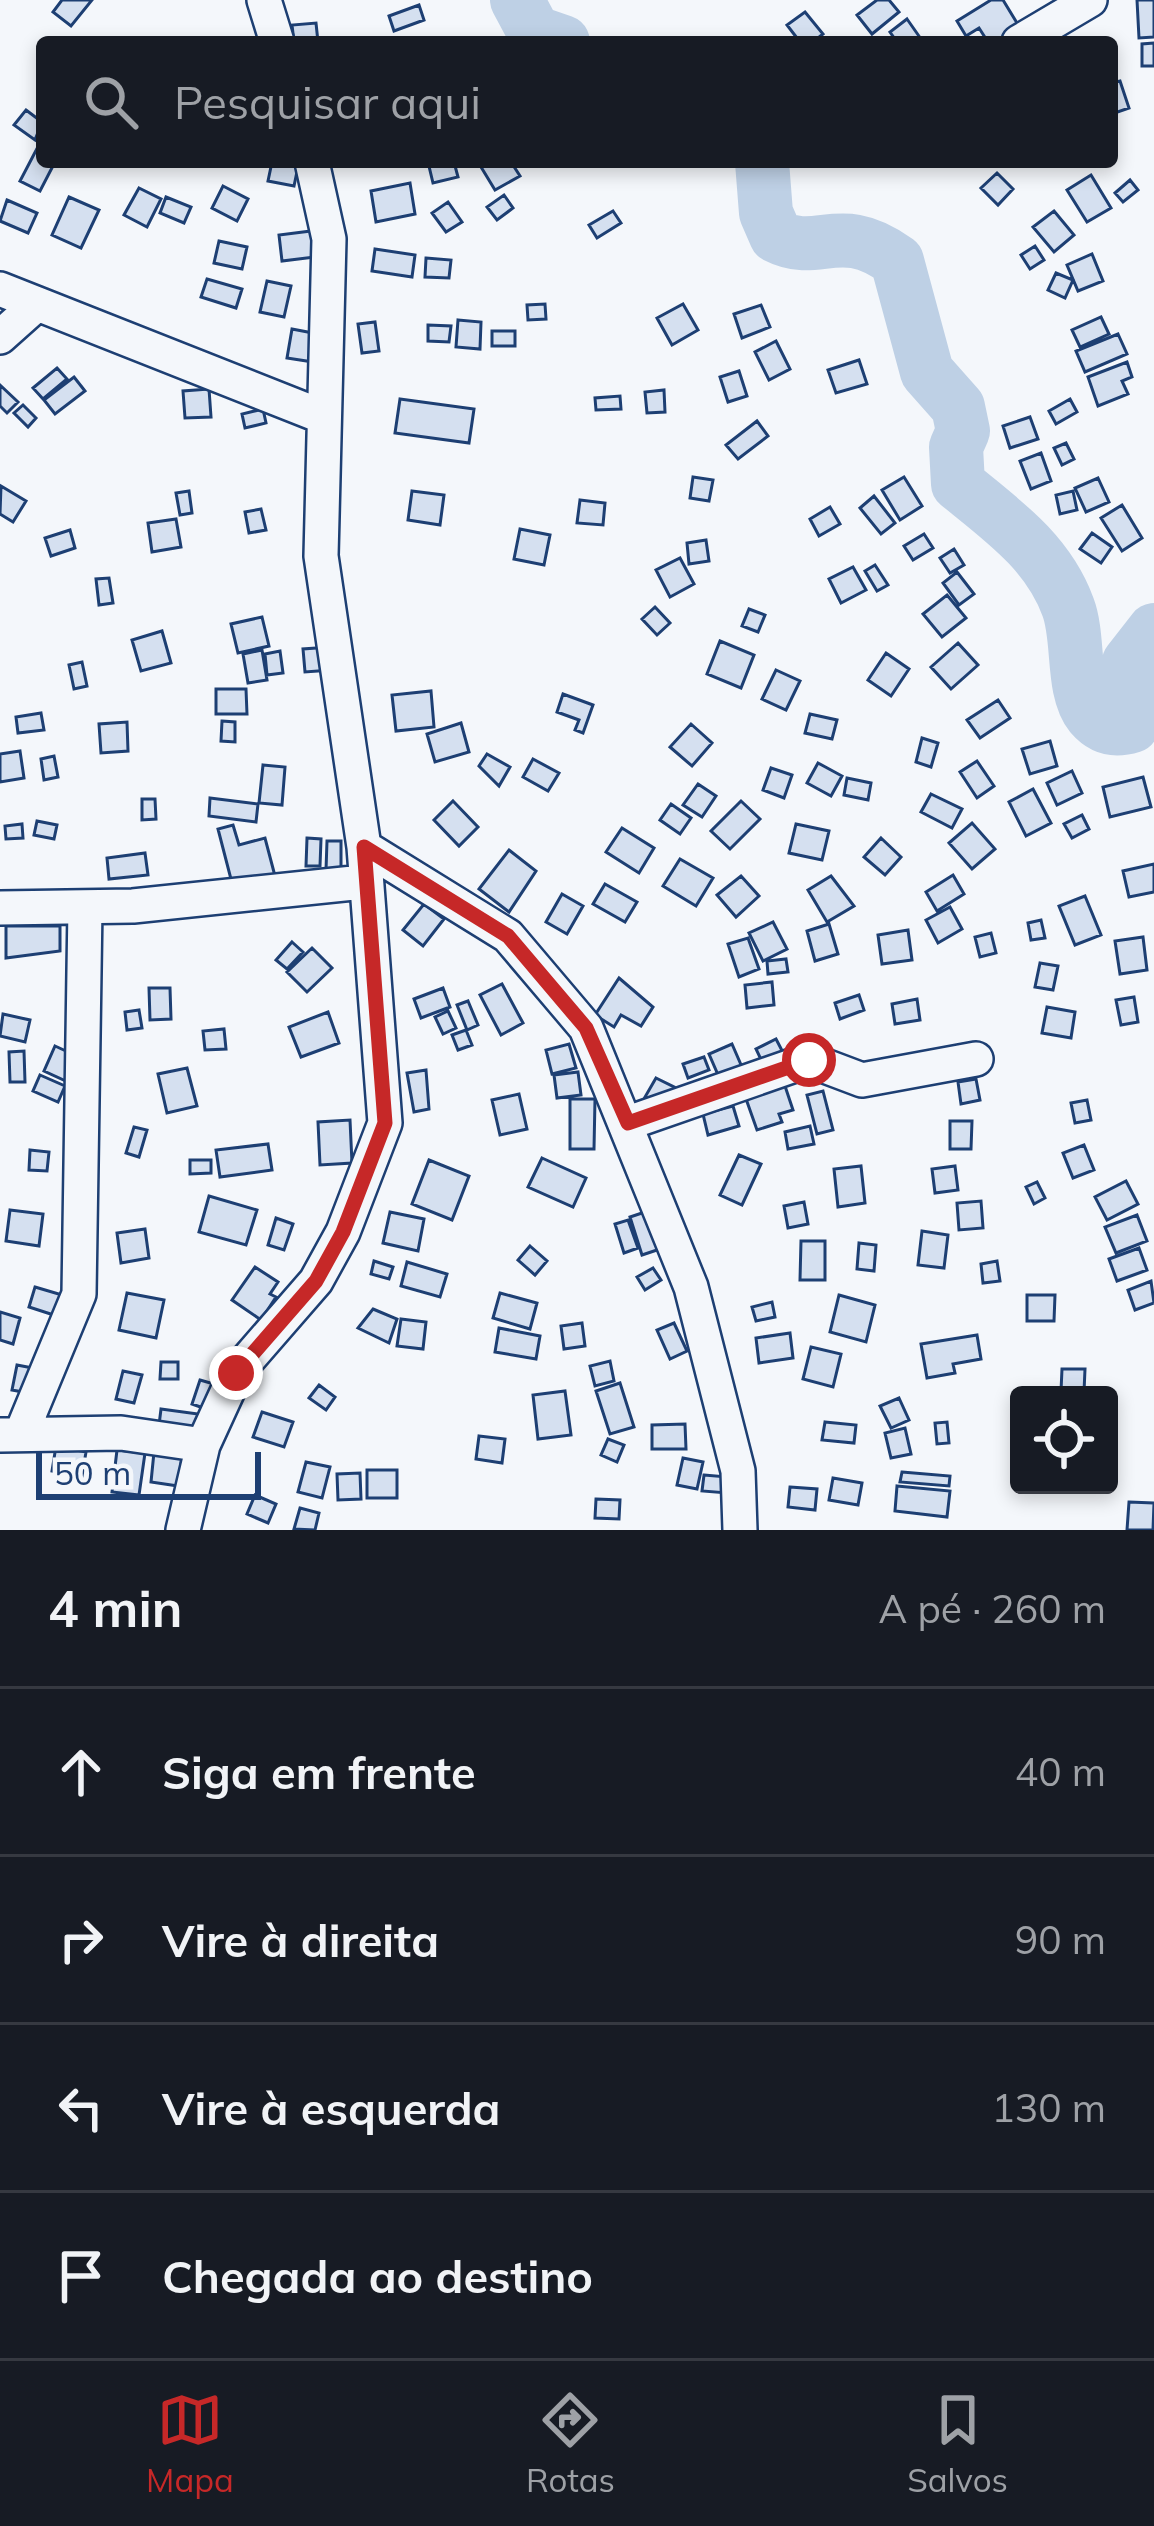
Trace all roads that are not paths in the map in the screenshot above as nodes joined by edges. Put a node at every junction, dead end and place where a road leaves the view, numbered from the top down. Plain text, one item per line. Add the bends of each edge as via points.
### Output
1 (265, 0) edge
2 (1090, 0) edge
3 (275, 36) edge
4 (1029, 36) edge
5 (313, 168) edge
6 (0, 290) edge
7 (37, 304) junction
8 (0, 337) edge
9 (320, 416) junction
10 (364, 847) junction
11 (363, 882) junction
12 (85, 907) junction
13 (0, 908) edge
14 (976, 1059) dead end
15 (628, 1123) junction
16 (10, 1434) edge
17 (202, 1445) junction
18 (183, 1530) edge
19 (740, 1530) edge

1 - 3 street
2 - 4 street
5 - 9 street via 328,239
6 - 7 street
7 - 8 street
7 - 9 street
9 - 10 street via 321,556
10 - 11 street
10 - 15 street via 508,936 586,1028
11 - 12 street
11 - 17 street via 385,1123 316,1281 236,1373
12 - 13 street
12 - 16 street via 80,1294
14 - 15 street via 862,1080 809,1060
15 - 19 street via 718,1383 738,1471
16 - 17 street via 121,1433
17 - 18 street

